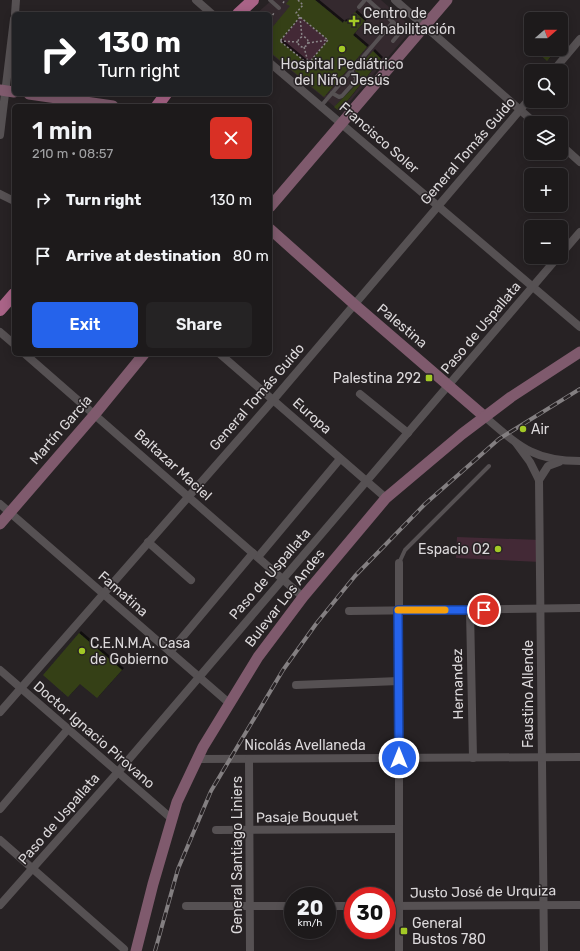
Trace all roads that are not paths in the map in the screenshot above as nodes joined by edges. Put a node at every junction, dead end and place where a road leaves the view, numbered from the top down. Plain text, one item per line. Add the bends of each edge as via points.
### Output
1 (16, 0) edge
2 (196, 0) edge
3 (253, 0) edge
4 (270, 0) edge
5 (367, 0) edge
6 (395, 0) edge
7 (447, 0) edge
8 (360, 7) dead end
9 (279, 8) dead end
10 (15, 12) edge
11 (210, 12) edge
12 (240, 12) edge
13 (393, 22) junction
14 (426, 26) junction
15 (580, 39) edge
16 (12, 40) edge
17 (393, 41) dead end
18 (559, 64) edge
19 (272, 65) edge
20 (350, 71) junction
21 (7, 91) edge
22 (332, 92) junction
23 (43, 96) edge
24 (99, 104) edge
25 (524, 105) edge
26 (321, 106) junction
27 (520, 110) junction
28 (527, 116) edge
29 (341, 123) junction
30 (0, 135) edge
31 (568, 151) edge
32 (580, 162) edge
33 (0, 194) edge
34 (12, 200) edge
35 (272, 205) edge
36 (437, 206) junction
37 (272, 231) edge
38 (580, 232) edge
39 (568, 246) edge
40 (552, 264) edge
41 (533, 287) junction
42 (12, 296) edge
43 (354, 304) junction
44 (0, 310) edge
45 (580, 327) edge
46 (0, 332) edge
47 (12, 342) edge
48 (580, 352) edge
49 (27, 356) edge
50 (142, 356) edge
51 (222, 356) edge
52 (450, 386) junction
53 (360, 394) dead end
54 (274, 399) junction
55 (95, 414) junction
56 (486, 417) junction
57 (408, 433) junction
58 (516, 443) junction
59 (340, 459) junction
60 (566, 461) junction
61 (580, 461) edge
62 (490, 466) dead end
63 (539, 480) junction
64 (368, 481) junction
65 (188, 496) junction
66 (386, 498) junction
67 (0, 504) edge
68 (10, 513) junction
69 (0, 524) edge
70 (148, 542) junction
71 (255, 555) junction
72 (399, 563) joint
73 (283, 579) junction
74 (191, 580) dead end
75 (104, 594) junction
76 (303, 597) junction
77 (540, 608) junction
78 (580, 608) edge
79 (398, 610) junction
80 (470, 610) junction
81 (349, 611) dead end
82 (170, 652) junction
83 (0, 670) edge
84 (199, 677) junction
85 (399, 681) junction
86 (296, 685) dead end
87 (21, 689) junction
88 (229, 703) junction
89 (0, 712) edge
90 (68, 729) junction
91 (541, 757) junction
92 (580, 757) edge
93 (399, 758) junction
94 (473, 758) junction
95 (197, 759) junction
96 (250, 759) junction
97 (118, 772) junction
98 (0, 809) edge
99 (172, 819) junction
100 (399, 829) junction
101 (216, 830) dead end
102 (250, 831) junction
103 (0, 840) edge
104 (33, 869) junction
105 (543, 904) junction
106 (0, 905) edge
107 (580, 905) edge
108 (186, 906) dead end
109 (250, 906) junction
110 (284, 906) edge
111 (399, 906) junction
112 (136, 948) edge
113 (121, 950) edge
114 (250, 951) edge
115 (399, 951) edge
116 (544, 951) edge

1 - 10 street
2 - 11 street
3 - 12 main road
4 - 9 lane
5 - 8 lane
5 - 13 lane
6 - 14 street
7 - 14 main road
13 - 17 lane via 402,30
13 - 20 lane
14 - 27 street
14 - 29 main road
15 - 18 street
16 - 21 street
19 - 26 street, Francisco Soler
20 - 22 lane
20 - 22 lane via 357,79 342,96 339,97
21 - 30 street
22 - 26 lane
23 - 24 main road
25 - 27 street, General Tomás Guido
26 - 29 street, Francisco Soler
27 - 28 street
27 - 36 street, General Tomás Guido
29 - 35 main road
29 - 36 street, Francisco Soler
31 - 32 street
33 - 34 street
36 - 41 street, Francisco Soler
36 - 43 street, General Tomás Guido
37 - 43 main road, Palestina
38 - 39 street
40 - 41 street, Paso de Uspallata
41 - 45 street, Francisco Soler
41 - 52 street, Paso de Uspallata
42 - 44 main road
43 - 52 main road, Palestina
43 - 54 street, General Tomás Guido
46 - 47 street
48 - 56 main road, Bulevar Los Andes via 533,381
49 - 55 street, Baltazar Maciel
50 - 55 main road, Martín García
51 - 54 street, Europa
52 - 56 main road, Palestina
52 - 57 street, Paso de Uspallata
53 - 57 street
54 - 59 street, Europa
54 - 65 street, General Tomás Guido
55 - 65 street, Baltazar Maciel
55 - 68 main road, Martín García
56 - 58 street, Palestina
56 - 66 main road, Bulevar Los Andes via 423,465
57 - 64 street, Paso de Uspallata
58 - 60 street via 549,459
58 - 63 street, Faustino Allende
59 - 64 street, Europa
59 - 71 street
60 - 61 street
60 - 63 street via 548,466
62 - 72 lane via 405,550
63 - 77 street, Faustino Allende
64 - 66 street, Europa
64 - 73 street, Paso de Uspallata
65 - 70 street, General Tomás Guido
65 - 71 street, Baltazar Maciel
66 - 76 main road, Bulevar Los Andes
67 - 68 street, Famatina
68 - 69 main road, Martín García
68 - 75 street, Famatina
70 - 74 street
70 - 75 street, General Tomás Guido
71 - 73 street, Baltazar Maciel
71 - 82 street
72 - 79 street
73 - 76 street, Baltazar Maciel
73 - 84 street, Paso de Uspallata
75 - 82 street, Famatina
75 - 87 street, General Tomás Guido
76 - 88 main road, Bulevar Los Andes via 258,656
77 - 78 street
77 - 80 street
77 - 91 street, Faustino Allende
79 - 80 street
79 - 81 street
79 - 85 street
80 - 94 street, Hernandez
82 - 84 street, Famatina
83 - 87 street, Doctor Ignacio Pirovano
84 - 88 street, Famatina
84 - 97 street, Paso de Uspallata
85 - 86 street
85 - 93 street
87 - 89 street, General Tomás Guido
87 - 90 street, Doctor Ignacio Pirovano
88 - 95 main road, Bulevar Los Andes
90 - 97 street, Doctor Ignacio Pirovano
90 - 98 street
91 - 92 street, Nicolás Avellaneda
91 - 94 street, Nicolás Avellaneda
91 - 105 street, Faustino Allende
93 - 94 street, Nicolás Avellaneda
93 - 96 street, Nicolás Avellaneda
93 - 100 street
95 - 96 street, Nicolás Avellaneda
95 - 99 main road, Bulevar Los Andes
96 - 102 street, General Santiago Liniers
97 - 99 street, Doctor Ignacio Pirovano
97 - 104 street, Paso de Uspallata
99 - 112 main road, Bulevar Los Andes
100 - 102 street, Pasaje Bouquet
100 - 111 street
101 - 102 street, Pasaje Bouquet
102 - 109 street, General Santiago Liniers
103 - 104 street
104 - 106 street, Paso de Uspallata
104 - 113 street
105 - 107 street, Justo José de Urquiza
105 - 111 street, Justo José de Urquiza
105 - 116 street, Faustino Allende
108 - 109 street
109 - 110 street
109 - 114 street, General Santiago Liniers
111 - 115 street
112 - 113 street

